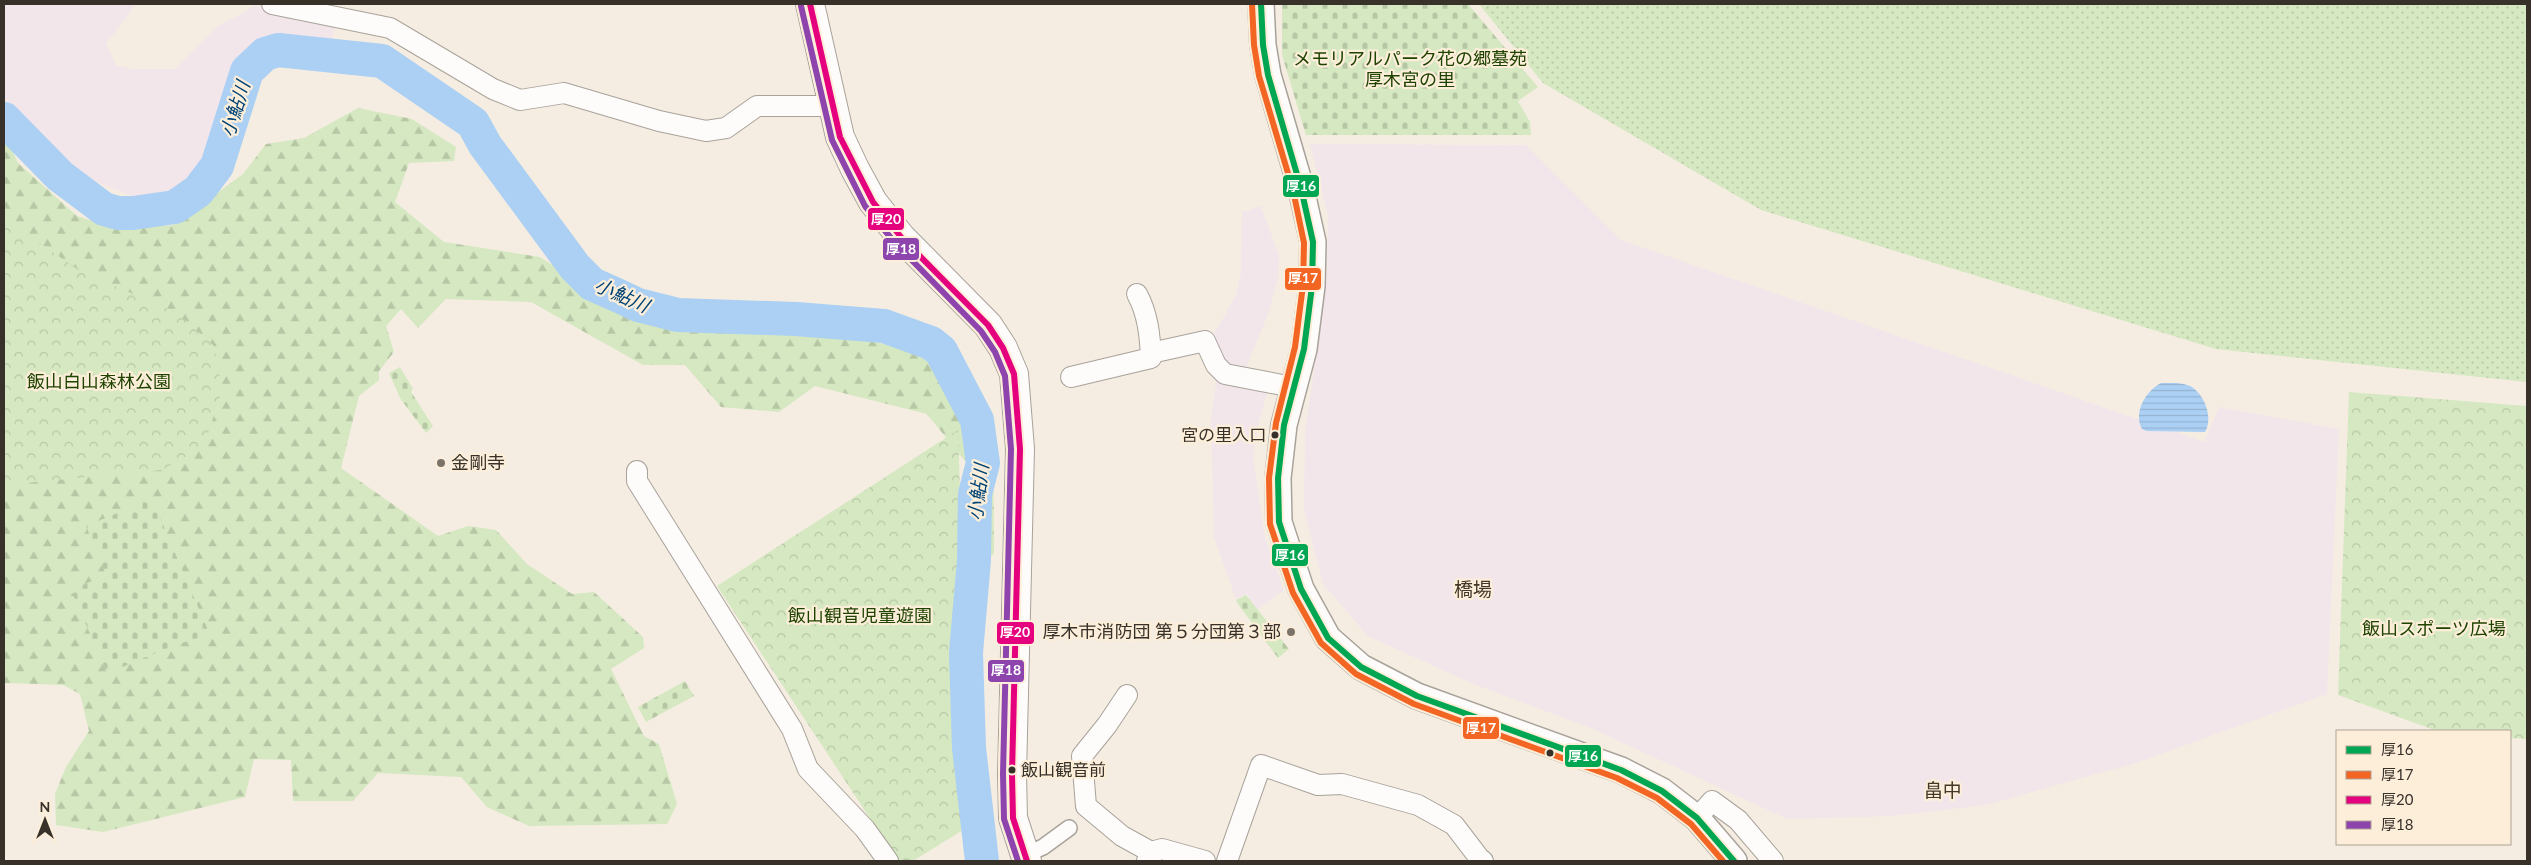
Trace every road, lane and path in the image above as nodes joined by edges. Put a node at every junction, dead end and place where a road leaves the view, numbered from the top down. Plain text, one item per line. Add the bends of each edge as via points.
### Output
1 (272, 4) edge
2 (810, 4) edge
3 (1261, 4) edge
4 (339, 10) edge
5 (832, 106) junction
6 (1137, 294) dead end
7 (1151, 353) junction
8 (1071, 377) dead end
9 (1293, 387) junction
10 (637, 471) dead end
11 (1127, 695) dead end
12 (1697, 818) junction
13 (1069, 828) dead end
14 (1149, 857) edge
15 (1026, 858) edge
16 (888, 861) edge
17 (1205, 861) edge
18 (1227, 861) edge
19 (1484, 861) edge
20 (1734, 861) edge
21 (1773, 861) edge

1 - 4 street
2 - 5 main road
3 - 9 street via 1268,75 1313,242 1312,286 1304,350
4 - 5 street via 390,28 493,88 520,100 564,94 706,131 726,128 757,106
5 - 15 main road via 840,137 873,202 901,237 988,325 1014,374 1020,448 1013,818
6 - 7 street via 1150,332
7 - 8 street via 1151,358
7 - 9 street via 1205,341 1216,365 1225,374
9 - 12 street via 1284,425 1278,478 1280,522 1301,589 1328,638 1362,667 1417,696 1621,770 1662,791
10 - 16 street via 637,481 792,729 808,769 864,829
11 - 14 street via 1082,756 1086,806
12 - 20 street
12 - 21 street via 1712,801 1738,820
13 - 15 street
14 - 17 street via 1162,849
18 - 19 street via 1261,765 1318,785 1342,784 1418,806 1454,825

